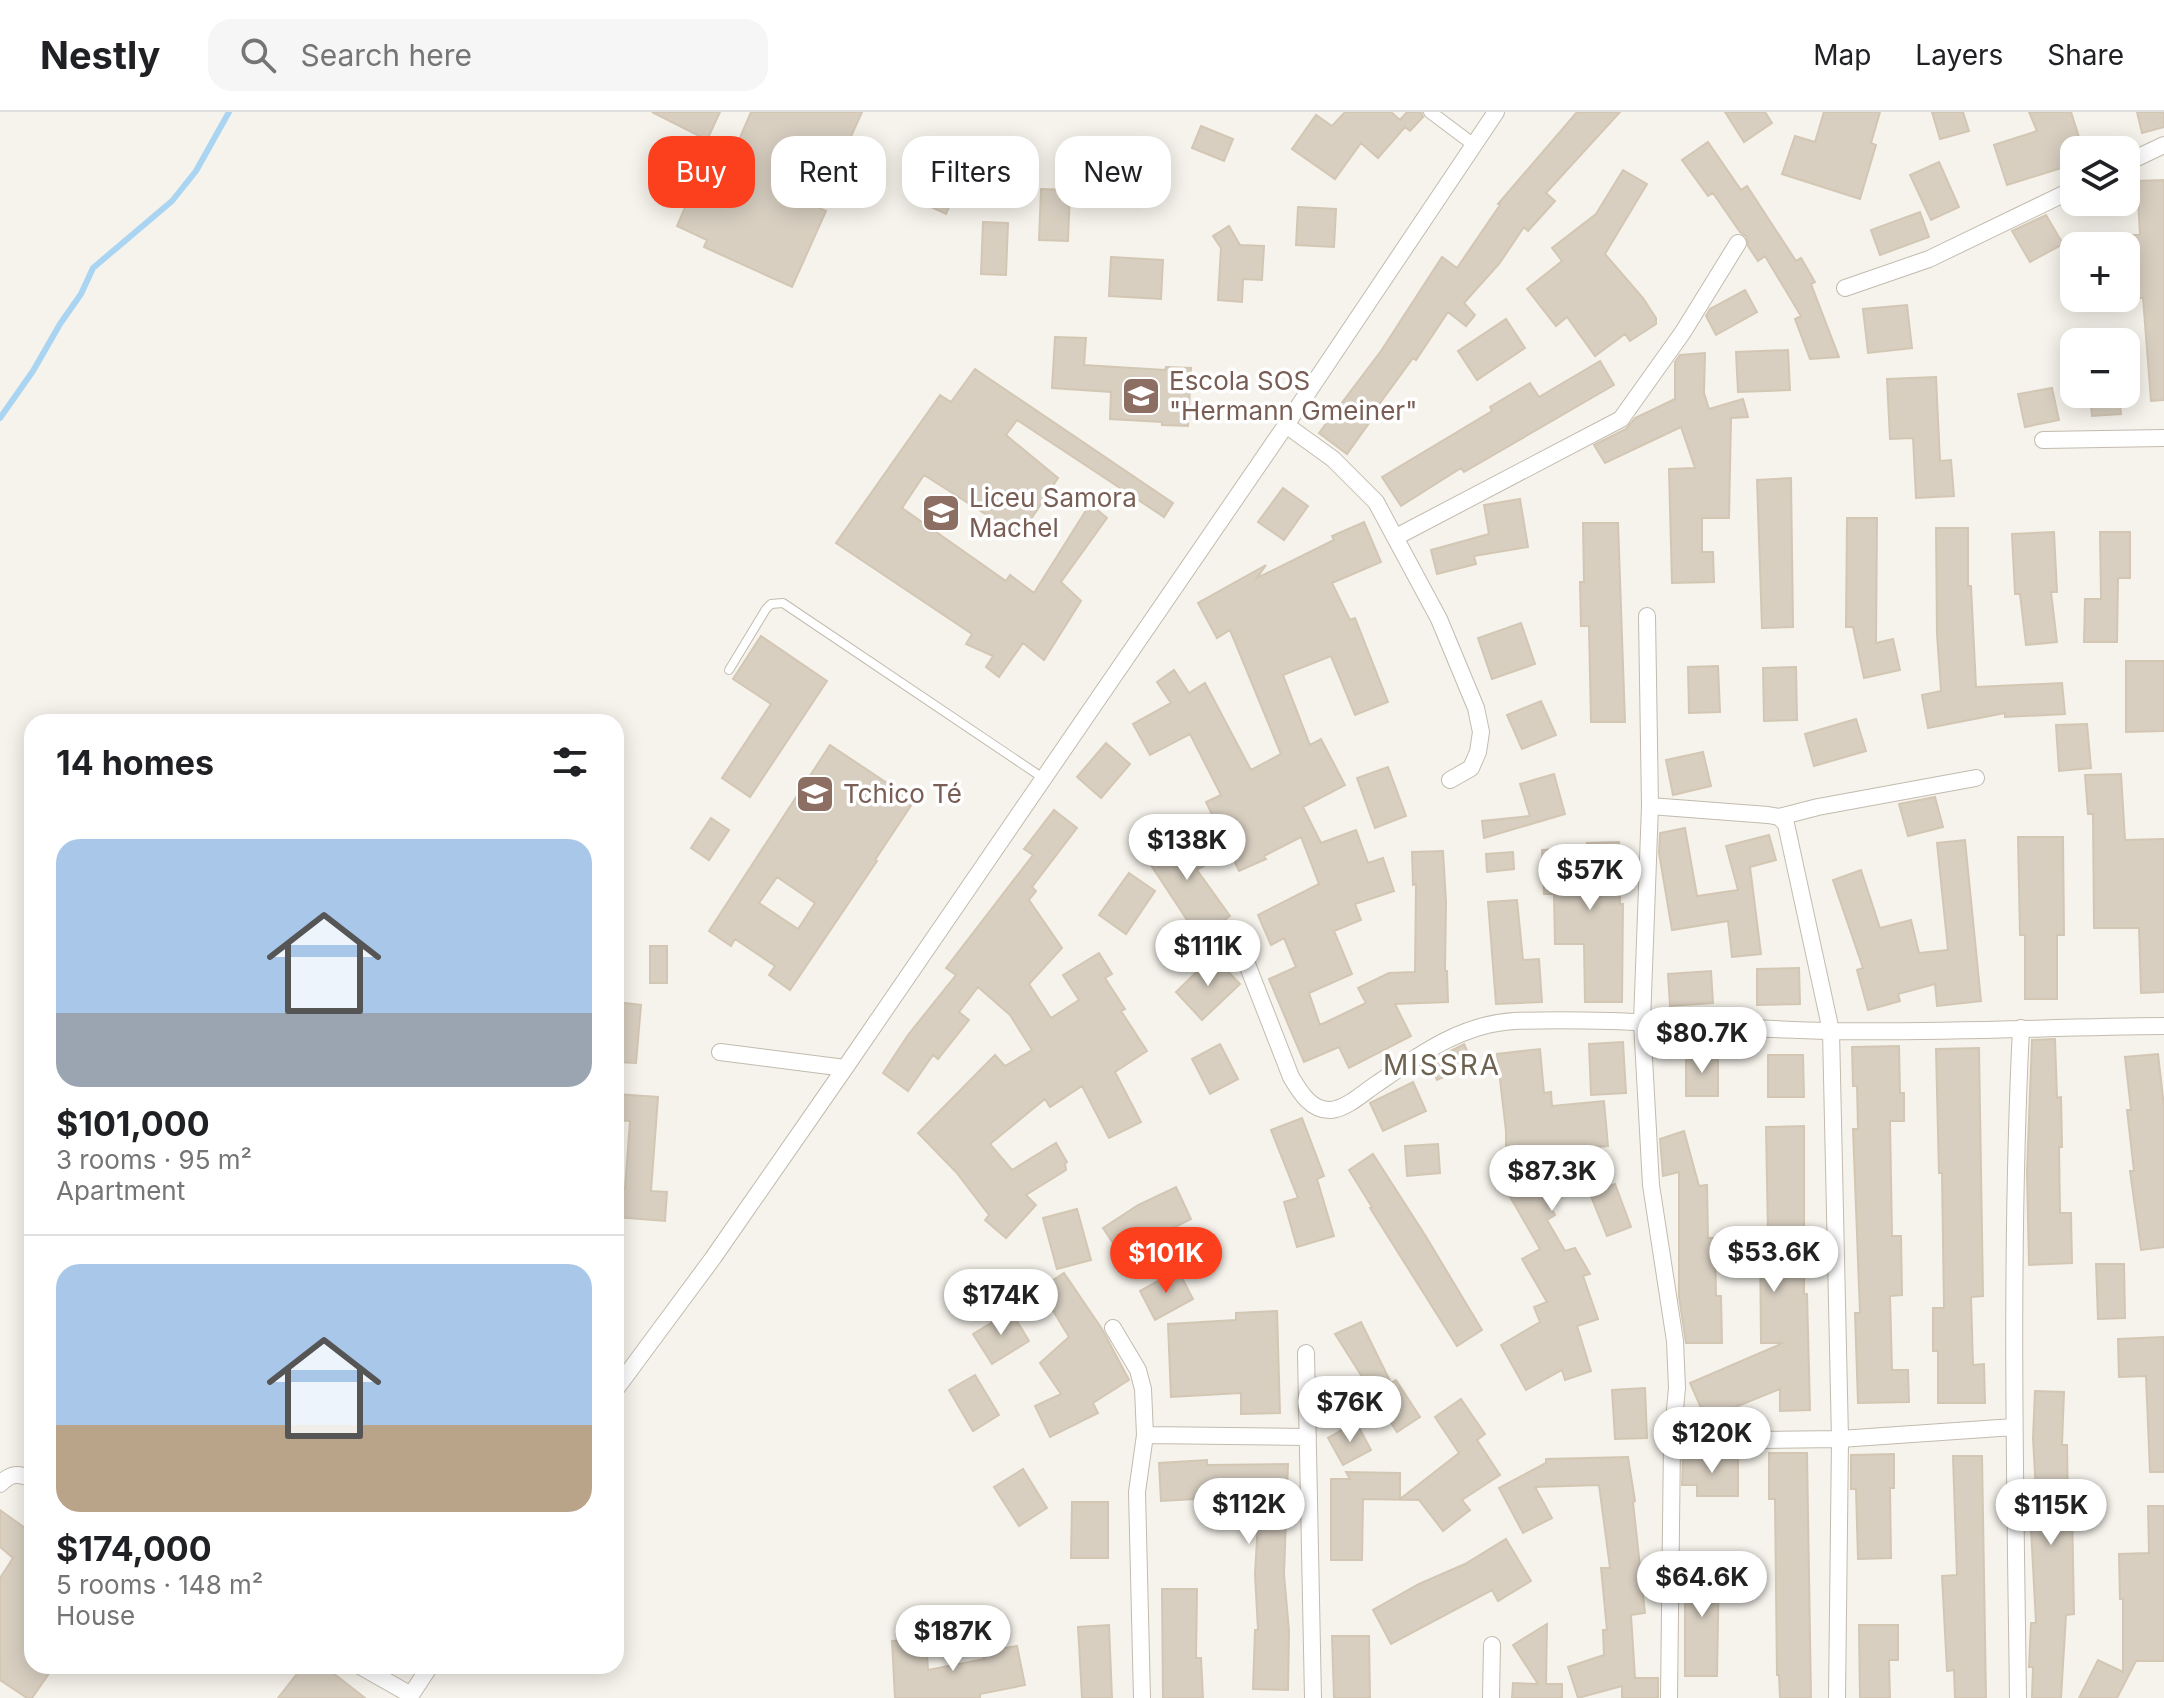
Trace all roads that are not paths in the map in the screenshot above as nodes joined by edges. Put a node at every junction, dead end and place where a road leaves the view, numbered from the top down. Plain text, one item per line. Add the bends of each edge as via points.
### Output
1 (1430, 112) edge
2 (1496, 112) edge
3 (1474, 145) junction
4 (2164, 145) edge
5 (2140, 156) edge
6 (2060, 196) edge
7 (1738, 243) dead end
8 (1845, 288) dead end
9 (1286, 425) junction
10 (2164, 438) edge
11 (2043, 440) dead end
12 (1396, 537) junction
13 (1647, 616) dead end
14 (729, 670) dead end
15 (1043, 778) junction
16 (1976, 778) dead end
17 (1450, 780) dead end
18 (1650, 806) junction
19 (1779, 817) junction
20 (1240, 946) dead end
21 (1642, 1022) junction
22 (2164, 1026) edge
23 (2021, 1028) junction
24 (1831, 1031) junction
25 (720, 1052) dead end
26 (845, 1068) junction
27 (1113, 1328) dead end
28 (1306, 1353) dead end
29 (624, 1376) edge
30 (2014, 1427) junction
31 (1145, 1435) junction
32 (1308, 1437) junction
33 (1840, 1439) junction
34 (1672, 1441) junction
35 (24, 1476) edge
36 (0, 1484) edge
37 (1492, 1645) dead end
38 (373, 1674) edge
39 (425, 1674) edge
40 (410, 1697) edge
41 (1142, 1698) edge
42 (1313, 1698) edge
43 (1491, 1698) edge
44 (1669, 1698) edge
45 (1837, 1698) edge
46 (2018, 1698) edge

1 - 3 street
2 - 3 street
3 - 9 street
4 - 5 street
6 - 8 street via 1929,259
7 - 12 street via 1621,419
9 - 12 street via 1355,479
9 - 15 street
10 - 11 street
12 - 17 street via 1439,619 1476,708 1478,752 1471,768
13 - 18 street
14 - 15 lane via 766,609 783,603
15 - 26 street
16 - 19 street
18 - 19 street
18 - 21 street
19 - 24 street via 1786,824
20 - 21 street via 1291,1077 1302,1096 1330,1110 1348,1104 1419,1055 1478,1027 1512,1021
21 - 24 street
21 - 34 street via 1651,1185 1675,1341
22 - 23 street
23 - 24 street
23 - 30 street
24 - 33 street
25 - 26 street
26 - 29 street
27 - 31 street via 1138,1370
28 - 32 street
30 - 33 street
30 - 46 street
31 - 32 street
31 - 41 street via 1137,1492
32 - 42 street
33 - 34 street
33 - 45 street
34 - 44 street
35 - 36 street via 7,1476
37 - 43 street
38 - 40 street
39 - 40 street

